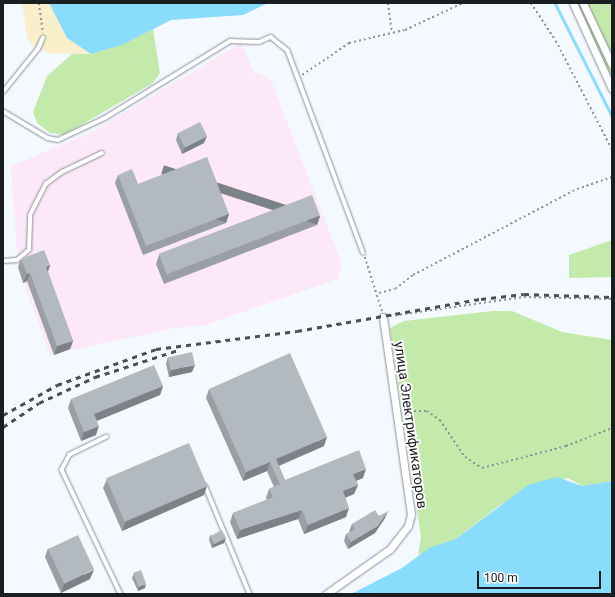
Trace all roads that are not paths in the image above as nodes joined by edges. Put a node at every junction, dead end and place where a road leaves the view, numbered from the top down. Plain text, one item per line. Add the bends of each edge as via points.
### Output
1 (573, 3) edge
2 (584, 3) edge
3 (43, 38) road end
4 (612, 65) edge
5 (612, 89) edge
6 (3, 92) edge
7 (3, 111) edge
8 (102, 153) dead end
9 (363, 252) road end
10 (3, 261) edge
11 (382, 317) road end
12 (107, 437) dead end
13 (202, 480) edge
14 (121, 594) edge
15 (250, 594) edge
16 (326, 594) edge

1 - 5 street
2 - 4 street
3 - 6 lane via 38,49
7 - 9 lane via 48,138 58,140 105,118 230,41 240,39 259,42 271,37 281,42 288,51 296,80
8 - 10 lane via 62,172 46,184 30,215 29,250 17,260
11 - 16 street, улица Электрификаторов via 411,503 408,526 390,549
12 - 14 lane via 70,455 62,470
13 - 15 lane

